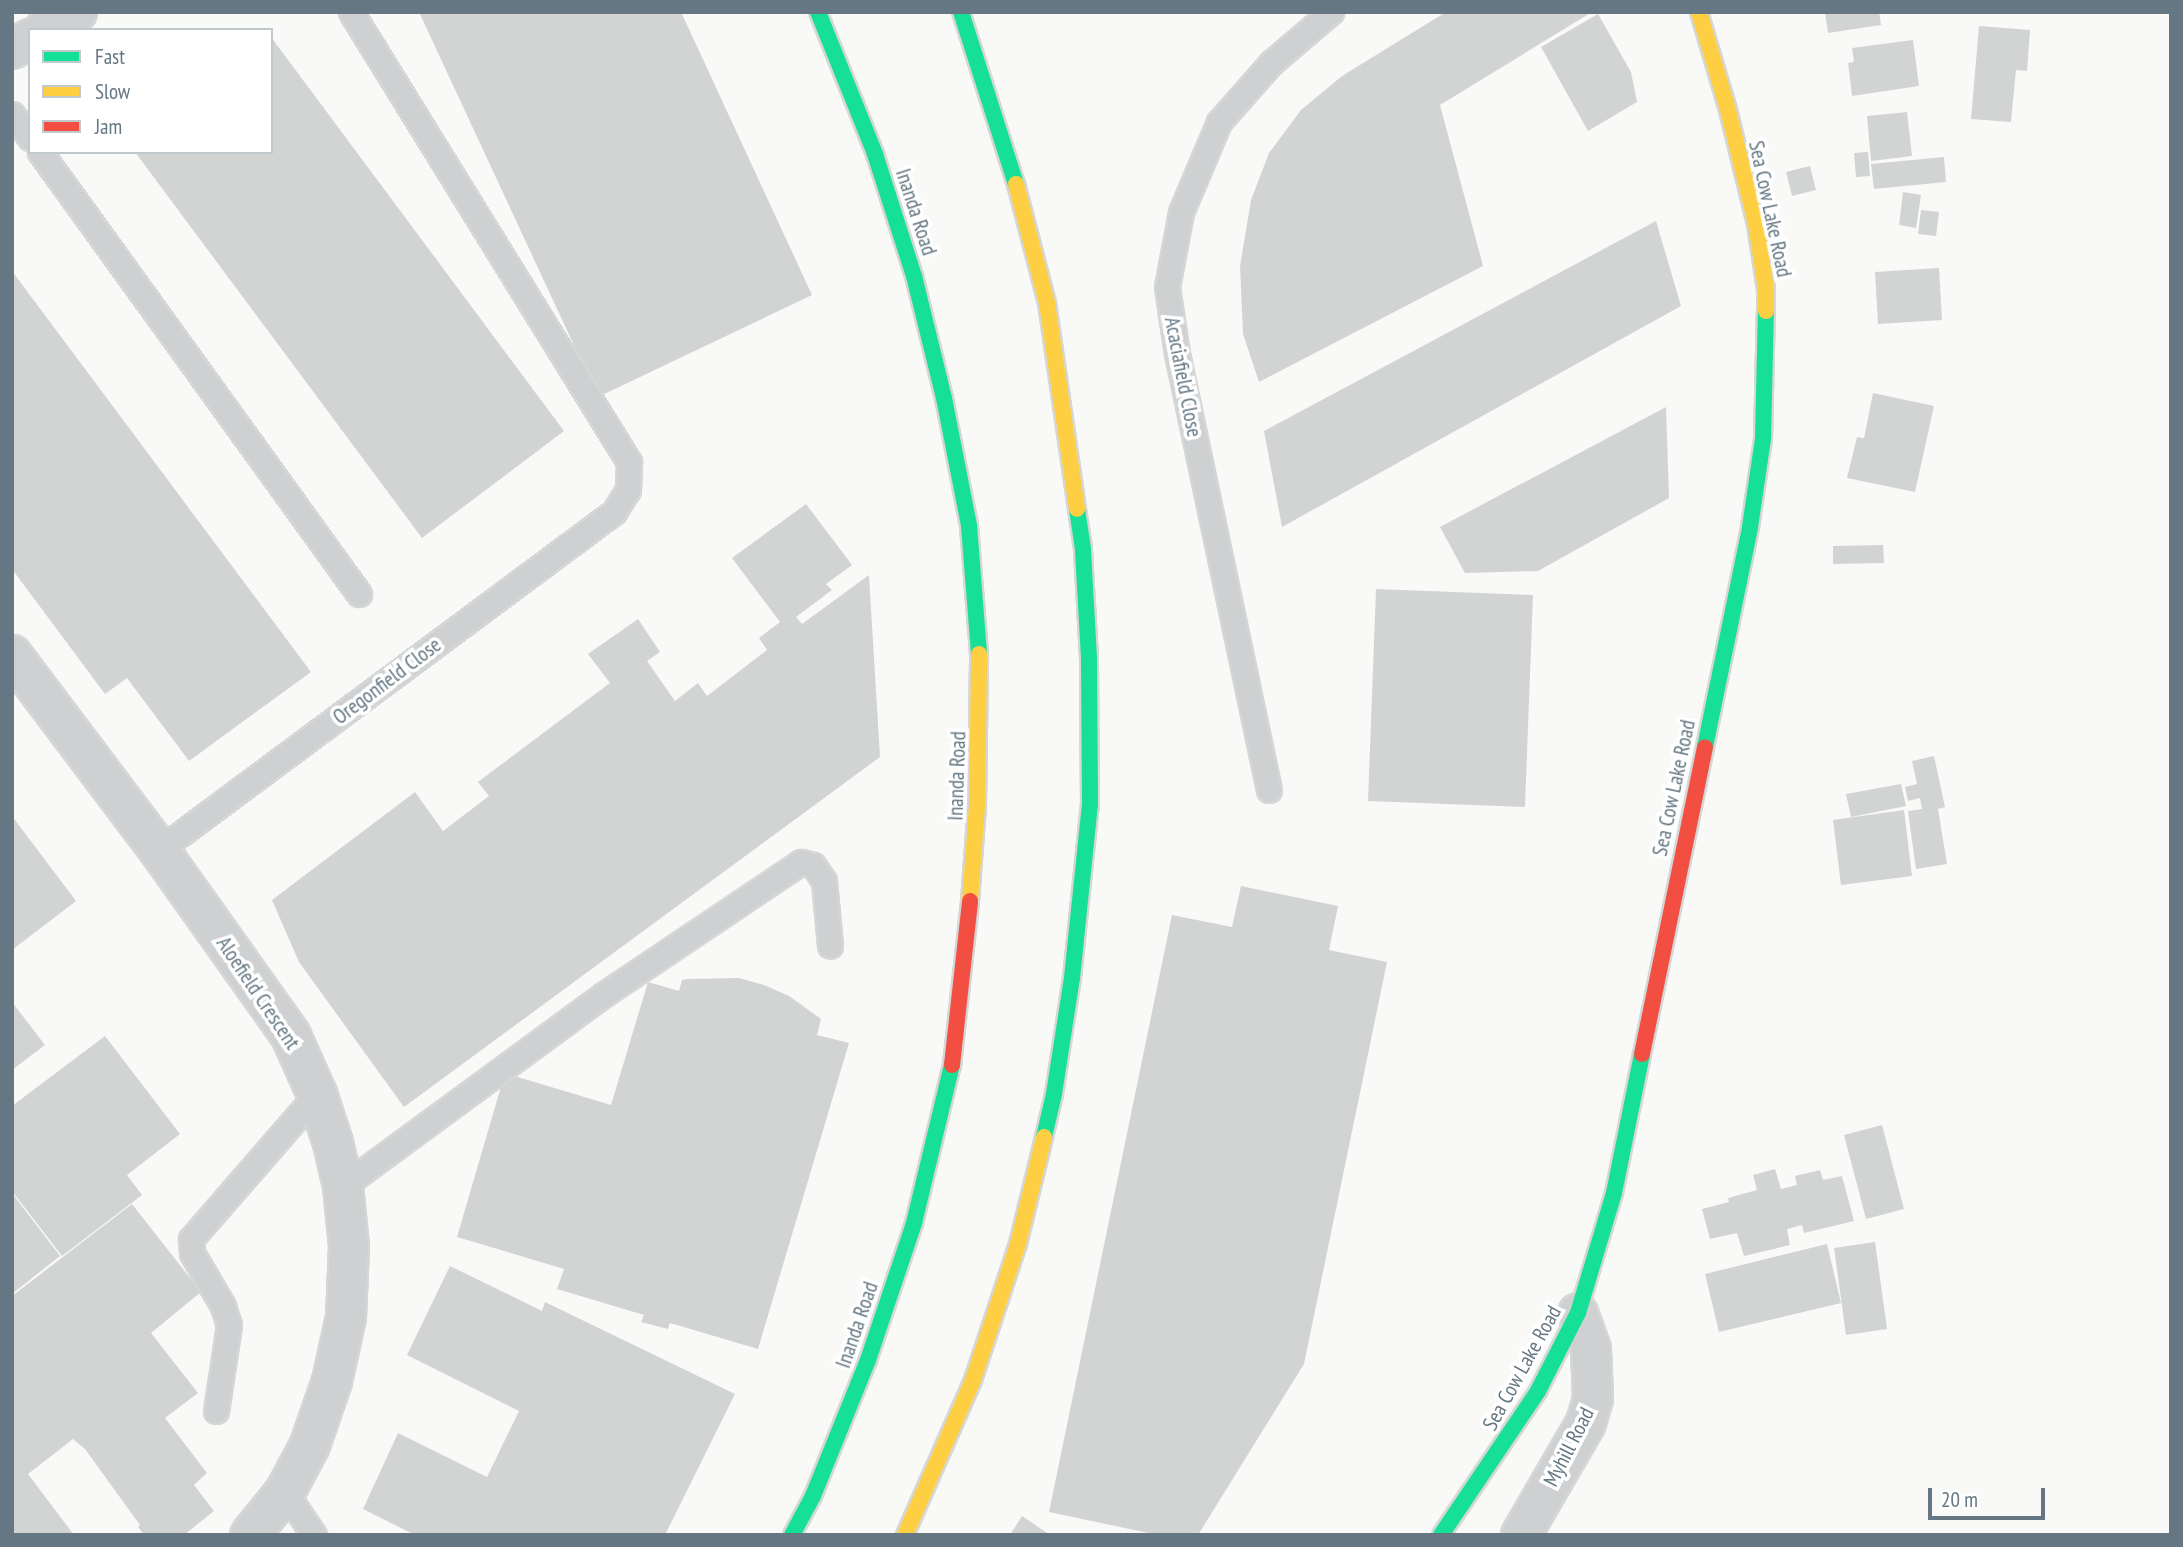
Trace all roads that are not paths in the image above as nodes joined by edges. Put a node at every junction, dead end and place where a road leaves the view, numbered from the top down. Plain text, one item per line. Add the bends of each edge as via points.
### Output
1 (76, 12) edge
2 (351, 12) edge
3 (818, 12) edge
4 (961, 12) edge
5 (1331, 12) edge
6 (1699, 12) edge
7 (48, 28) edge
8 (28, 40) edge
9 (12, 49) edge
10 (12, 114) edge
11 (28, 135) edge
12 (41, 154) edge
13 (359, 594) dead end
14 (12, 655) edge
15 (1269, 790) dead end
16 (159, 850) junction
17 (830, 946) dead end
18 (317, 1094) junction
19 (343, 1186) junction
20 (1578, 1313) junction
21 (216, 1411) dead end
22 (285, 1492) junction
23 (250, 1535) edge
24 (314, 1535) edge
25 (792, 1535) edge
26 (905, 1535) edge
27 (1441, 1535) edge
28 (1521, 1535) edge

1 - 7 street
2 - 16 lane, Oregonfield Close via 629,462 628,491 614,512
3 - 25 main road, Inanda Road via 876,154 914,276 944,398 969,526 981,679 966,952 950,1078 914,1223 868,1360 813,1496
4 - 26 main road via 1009,161 1047,303 1083,549 1090,804 1072,978 1054,1094 1018,1244 973,1381
5 - 15 lane, Acaciafield Close via 1271,63 1219,122 1181,212 1167,287 1177,354
6 - 20 main road, Sea Cow Lake Road via 1728,110 1764,276 1763,439 1750,527 1614,1194
8 - 9 street
10 - 11 lane
12 - 13 lane
14 - 16 street, Aloefield Crescent
16 - 18 street, Aloefield Crescent via 291,1036
17 - 19 lane via 824,881 820,871 801,862 603,995
18 - 19 street, Aloefield Crescent
18 - 21 lane via 191,1239 192,1253 229,1325
19 - 22 street, Aloefield Crescent via 349,1246 346,1317 332,1381 310,1445
20 - 27 main road, Sea Cow Lake Road via 1538,1391
20 - 28 street, Myhill Road via 1591,1349 1593,1399 1586,1423
22 - 23 street, Aloefield Crescent
22 - 24 lane

